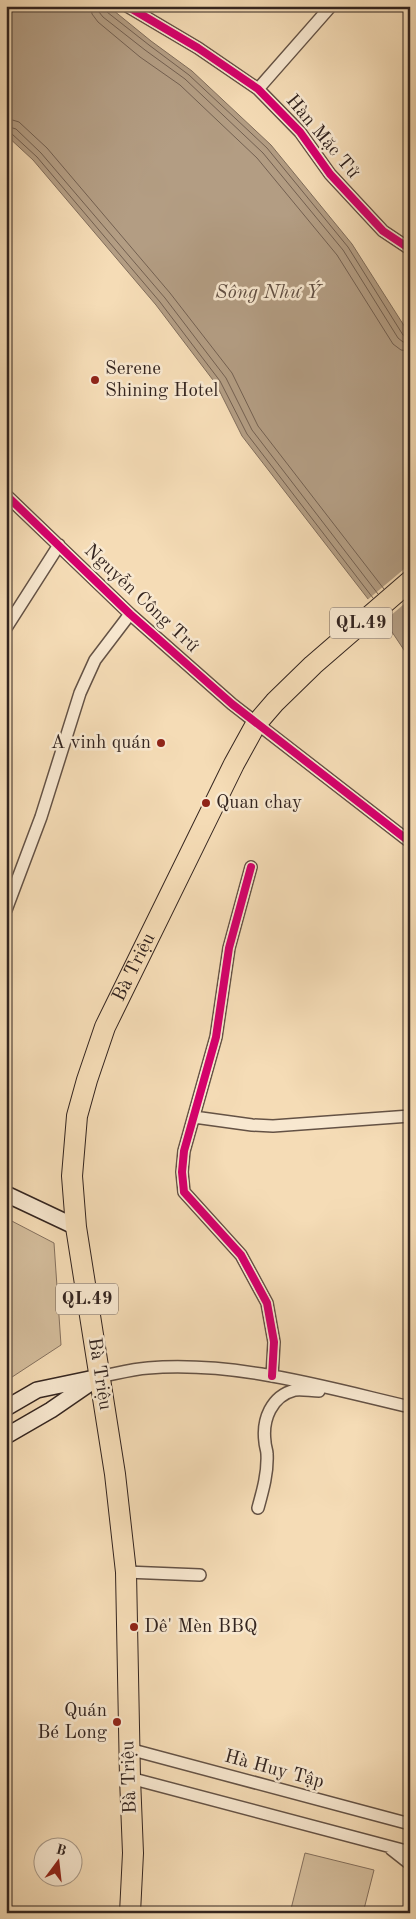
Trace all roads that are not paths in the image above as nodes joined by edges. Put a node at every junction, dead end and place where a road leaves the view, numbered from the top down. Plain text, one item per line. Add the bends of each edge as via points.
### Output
1 (127, 6) edge
2 (331, 6) edge
3 (258, 89) junction
4 (410, 249) edge
5 (6, 495) edge
6 (59, 545) junction
7 (410, 581) edge
8 (130, 614) junction
9 (6, 628) edge
10 (256, 724) junction
11 (410, 842) edge
12 (251, 867) dead end
13 (6, 910) edge
14 (410, 1116) edge
15 (194, 1117) junction
16 (6, 1194) edge
17 (76, 1227) junction
18 (272, 1376) junction
19 (99, 1377) junction
20 (338, 1390) junction
21 (410, 1407) edge
22 (6, 1408) edge
23 (6, 1436) edge
24 (258, 1508) dead end
25 (126, 1572) junction
26 (200, 1575) dead end
27 (130, 1749) junction
28 (130, 1778) junction
29 (410, 1824) edge
30 (388, 1846) junction
31 (410, 1852) edge
32 (410, 1864) edge
33 (130, 1913) edge

1 - 3 street, Hàn Mặc Tử via 198,48
2 - 3 street
3 - 4 street, Hàn Mặc Tử via 300,132 330,174 383,231
5 - 6 street, Nguyễn Công Trứ
6 - 8 street, Nguyễn Công Trứ
6 - 9 street
7 - 10 highway, QL.49 via 313,665
8 - 10 street, Nguyễn Công Trứ
8 - 13 street via 95,660 80,694 41,818
10 - 11 street, Nguyễn Công Trứ
10 - 17 highway, Bà Triệu / QL.49 via 105,1026 78,1116 72,1176
12 - 15 street via 229,948 216,1037
14 - 15 street via 273,1126
15 - 18 street via 184,1151 184,1192 241,1255 267,1303 274,1342
16 - 17 street
17 - 19 highway, Bà Triệu / QL.49
18 - 19 street via 205,1367 166,1367
18 - 20 street
19 - 22 street via 37,1390
19 - 23 street
19 - 25 highway, Bà Triệu / QL.49 via 115,1474
20 - 21 street
20 - 24 street via 297,1390 284,1394 271,1407 266,1429 265,1483
25 - 26 street
25 - 27 highway, Bà Triệu / QL.49
27 - 28 highway, Bà Triệu / QL.49
27 - 29 street, Hà Huy Tập
28 - 30 street
28 - 33 highway, Bà Triệu / QL.49 via 133,1853
30 - 31 street
30 - 32 street

